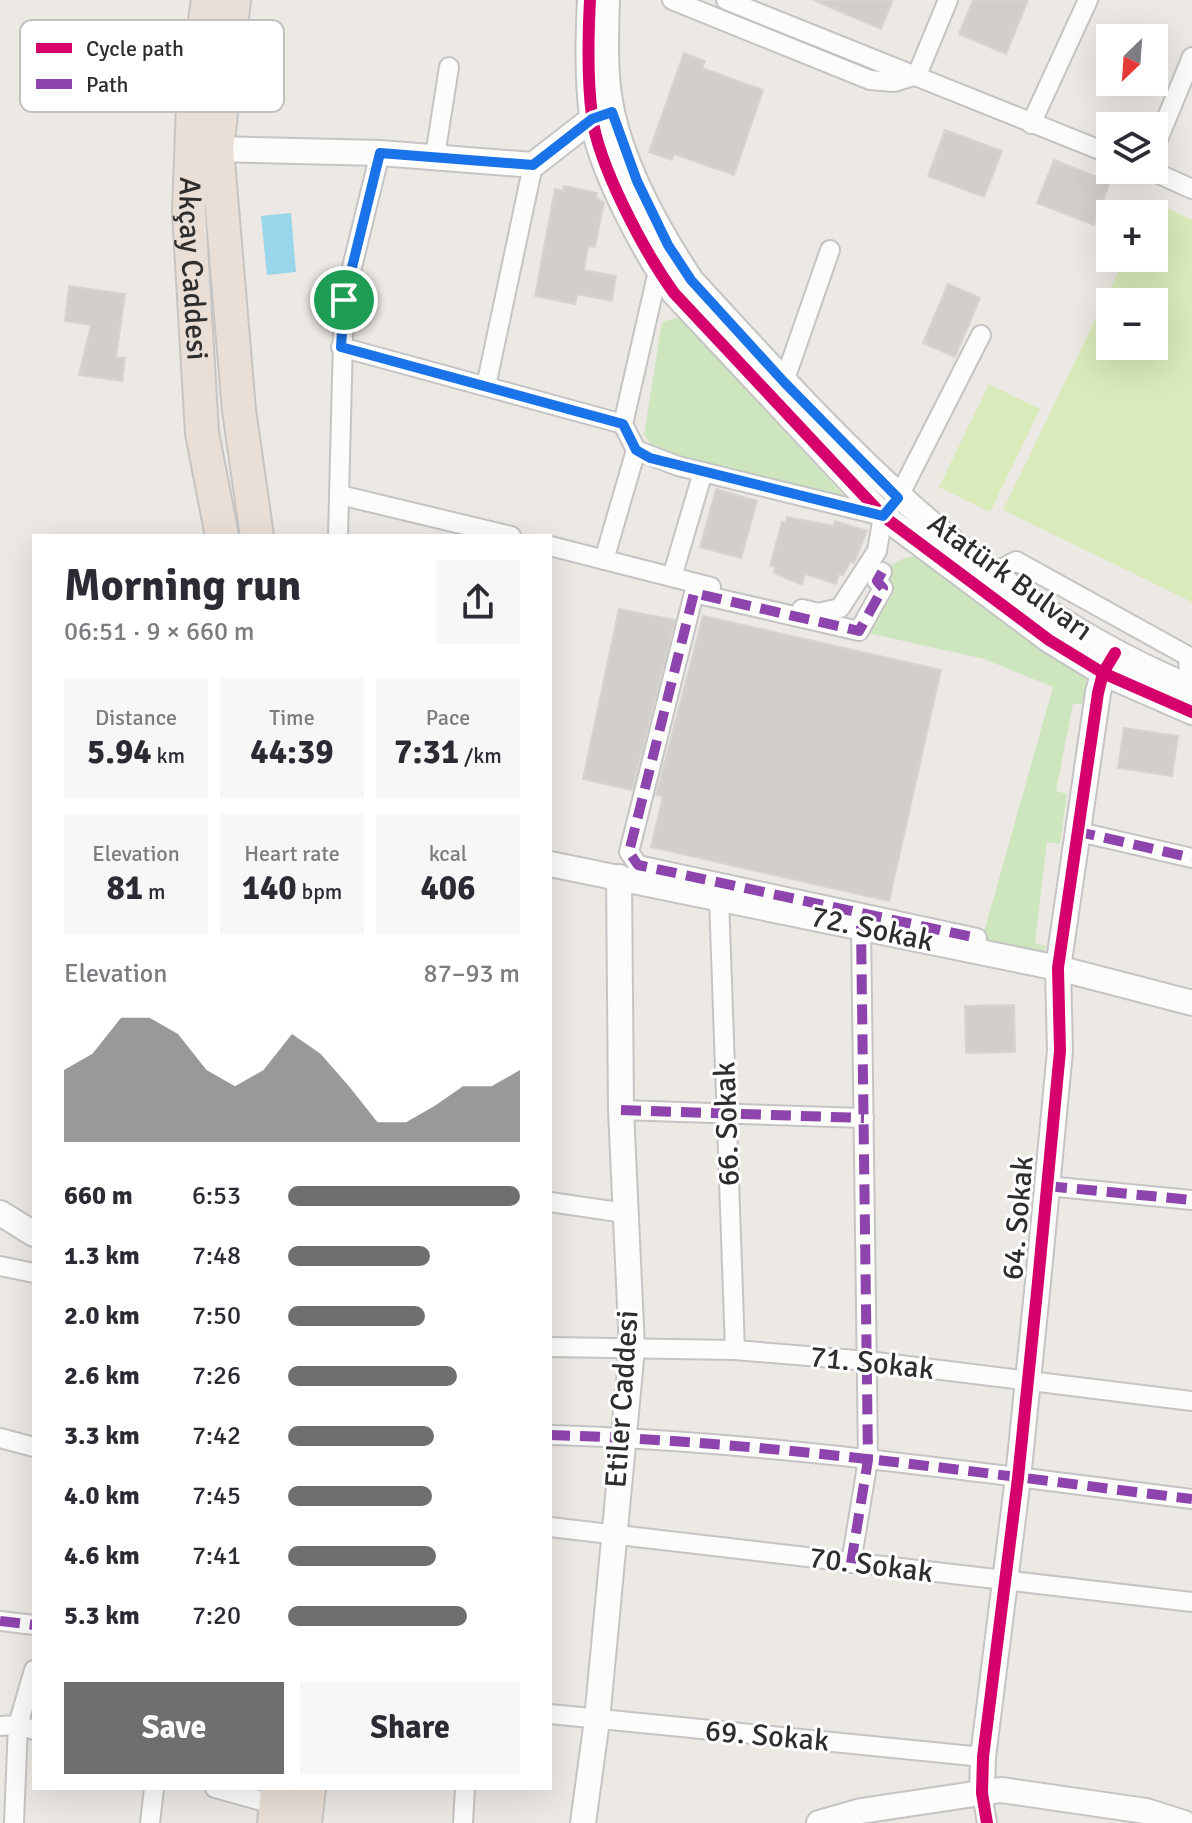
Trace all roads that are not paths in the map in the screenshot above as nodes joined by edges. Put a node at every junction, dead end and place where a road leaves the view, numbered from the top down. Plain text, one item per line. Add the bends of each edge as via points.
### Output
1 (590, 0) edge
2 (607, 0) edge
3 (672, 0) edge
4 (726, 0) edge
5 (948, 0) edge
6 (1088, 0) edge
7 (1192, 57) edge
8 (449, 67) dead end
9 (917, 75) junction
10 (193, 112) edge
11 (218, 112) edge
12 (1168, 115) edge
13 (602, 116) junction
14 (1031, 124) junction
15 (217, 149) junction
16 (1096, 149) edge
17 (380, 153) junction
18 (435, 156) junction
19 (533, 165) junction
20 (1168, 178) edge
21 (1192, 189) edge
22 (830, 250) dead end
23 (658, 271) junction
24 (981, 335) dead end
25 (341, 347) junction
26 (784, 382) junction
27 (486, 386) junction
28 (623, 424) junction
29 (636, 450) junction
30 (703, 472) junction
31 (340, 495) junction
32 (891, 507) junction
33 (222, 534) edge
34 (257, 534) edge
35 (338, 534) edge
36 (503, 534) edge
37 (552, 547) edge
38 (604, 560) junction
39 (882, 572) dead end
40 (992, 574) junction
41 (672, 577) junction
42 (1109, 663) junction
43 (1191, 696) edge
44 (1075, 831) junction
45 (1192, 858) edge
46 (552, 864) edge
47 (619, 877) junction
48 (719, 898) junction
49 (861, 926) junction
50 (977, 938) dead end
51 (1058, 968) junction
52 (1192, 1003) edge
53 (621, 1110) junction
54 (727, 1114) junction
55 (864, 1118) junction
56 (1047, 1186) junction
57 (1192, 1200) edge
58 (552, 1202) edge
59 (0, 1213) edge
60 (625, 1213) junction
61 (32, 1233) edge
62 (0, 1266) edge
63 (32, 1273) edge
64 (552, 1347) edge
65 (632, 1349) junction
66 (735, 1350) junction
67 (868, 1361) junction
68 (1028, 1383) junction
69 (1192, 1401) edge
70 (552, 1435) edge
71 (623, 1437) junction
72 (0, 1438) edge
73 (32, 1446) edge
74 (868, 1460) junction
75 (1018, 1478) junction
76 (1192, 1499) edge
77 (552, 1527) edge
78 (612, 1535) junction
79 (851, 1563) junction
80 (1006, 1581) junction
81 (1192, 1602) edge
82 (0, 1621) edge
83 (32, 1625) edge
84 (32, 1677) edge
85 (552, 1714) edge
86 (597, 1720) junction
87 (17, 1727) edge
88 (983, 1757) junction
89 (154, 1790) edge
90 (222, 1790) edge
91 (309, 1790) edge
92 (465, 1790) edge
93 (982, 1793) junction
94 (276, 1805) edge
95 (14, 1823) edge
96 (150, 1823) edge
97 (305, 1823) edge
98 (463, 1823) edge
99 (583, 1823) edge
100 (819, 1823) edge
101 (987, 1823) edge
102 (1184, 1823) edge

1 - 13 street, Atatürk Bulvarı
2 - 13 street, Atatürk Bulvarı
3 - 9 street via 870,80 894,82
4 - 9 street
5 - 9 street
6 - 14 street
7 - 12 street
8 - 18 street
9 - 14 street
10 - 33 highway, Akçay Caddesi via 189,212 202,433
11 - 15 highway, Akçay Caddesi
13 - 19 street
13 - 23 street, Atatürk Bulvarı via 617,191
13 - 26 street, Atatürk Bulvarı via 691,280
14 - 16 street
15 - 17 street
15 - 34 highway, Akçay Caddesi via 239,410
17 - 18 street
17 - 25 street via 344,300
18 - 19 street
19 - 27 street
20 - 21 street
22 - 26 street
23 - 28 street
23 - 32 street, Atatürk Bulvarı via 768,396
24 - 32 street
25 - 27 street
25 - 31 street
26 - 32 street, Atatürk Bulvarı
27 - 28 street
28 - 29 street
29 - 30 street
29 - 38 street
30 - 32 street
30 - 41 street
31 - 35 street
31 - 36 street
32 - 40 street, Atatürk Bulvarı
32 - 41 street via 877,551 840,608 818,613
32 - 42 street, Atatürk Bulvarı via 987,597
37 - 38 street
38 - 41 street
39 - 50 street via 877,581 883,588 859,631 694,593 629,852 638,865
40 - 42 street, Atatürk Bulvarı
40 - 43 street via 1016,561 1188,656
42 - 43 street, Atatürk Bulvarı
42 - 44 street, 64. Sokak
44 - 45 street
44 - 51 street, 64. Sokak
46 - 47 street, 72. Sokak
47 - 48 street, 72. Sokak
47 - 53 street, Etiler Caddesi
48 - 49 street, 72. Sokak
48 - 54 street, 66. Sokak
49 - 51 street, 72. Sokak
49 - 55 street
51 - 52 street, 72. Sokak
51 - 56 street, 64. Sokak via 1060,1051
53 - 54 street
53 - 60 street, Etiler Caddesi
54 - 55 street
54 - 66 street, 66. Sokak
55 - 67 street
56 - 57 street
56 - 68 street, 64. Sokak
58 - 60 street
59 - 61 street
60 - 65 street, Etiler Caddesi
62 - 63 street
64 - 65 street, 71. Sokak
65 - 66 street, 71. Sokak
65 - 71 street, Etiler Caddesi
66 - 67 street, 71. Sokak
67 - 68 street, 71. Sokak
67 - 74 street
68 - 69 street, 71. Sokak
68 - 75 street, 64. Sokak
70 - 71 street
71 - 74 street
71 - 78 street, Etiler Caddesi
72 - 73 street
74 - 75 street
74 - 79 street
75 - 76 street
75 - 80 street, 64. Sokak
77 - 78 street, 70. Sokak
78 - 79 street, 70. Sokak
78 - 86 street, Etiler Caddesi
79 - 80 street, 70. Sokak
80 - 81 street, 70. Sokak
80 - 88 street, 64. Sokak
82 - 83 street
84 - 87 street
85 - 86 street, 69. Sokak
86 - 88 street, 69. Sokak
86 - 99 street, Etiler Caddesi
87 - 95 street
88 - 93 street, 64. Sokak
89 - 96 street
90 - 94 street
91 - 97 highway
92 - 98 street
93 - 100 street via 861,1811
93 - 101 street
93 - 102 street via 1001,1790 1146,1811

